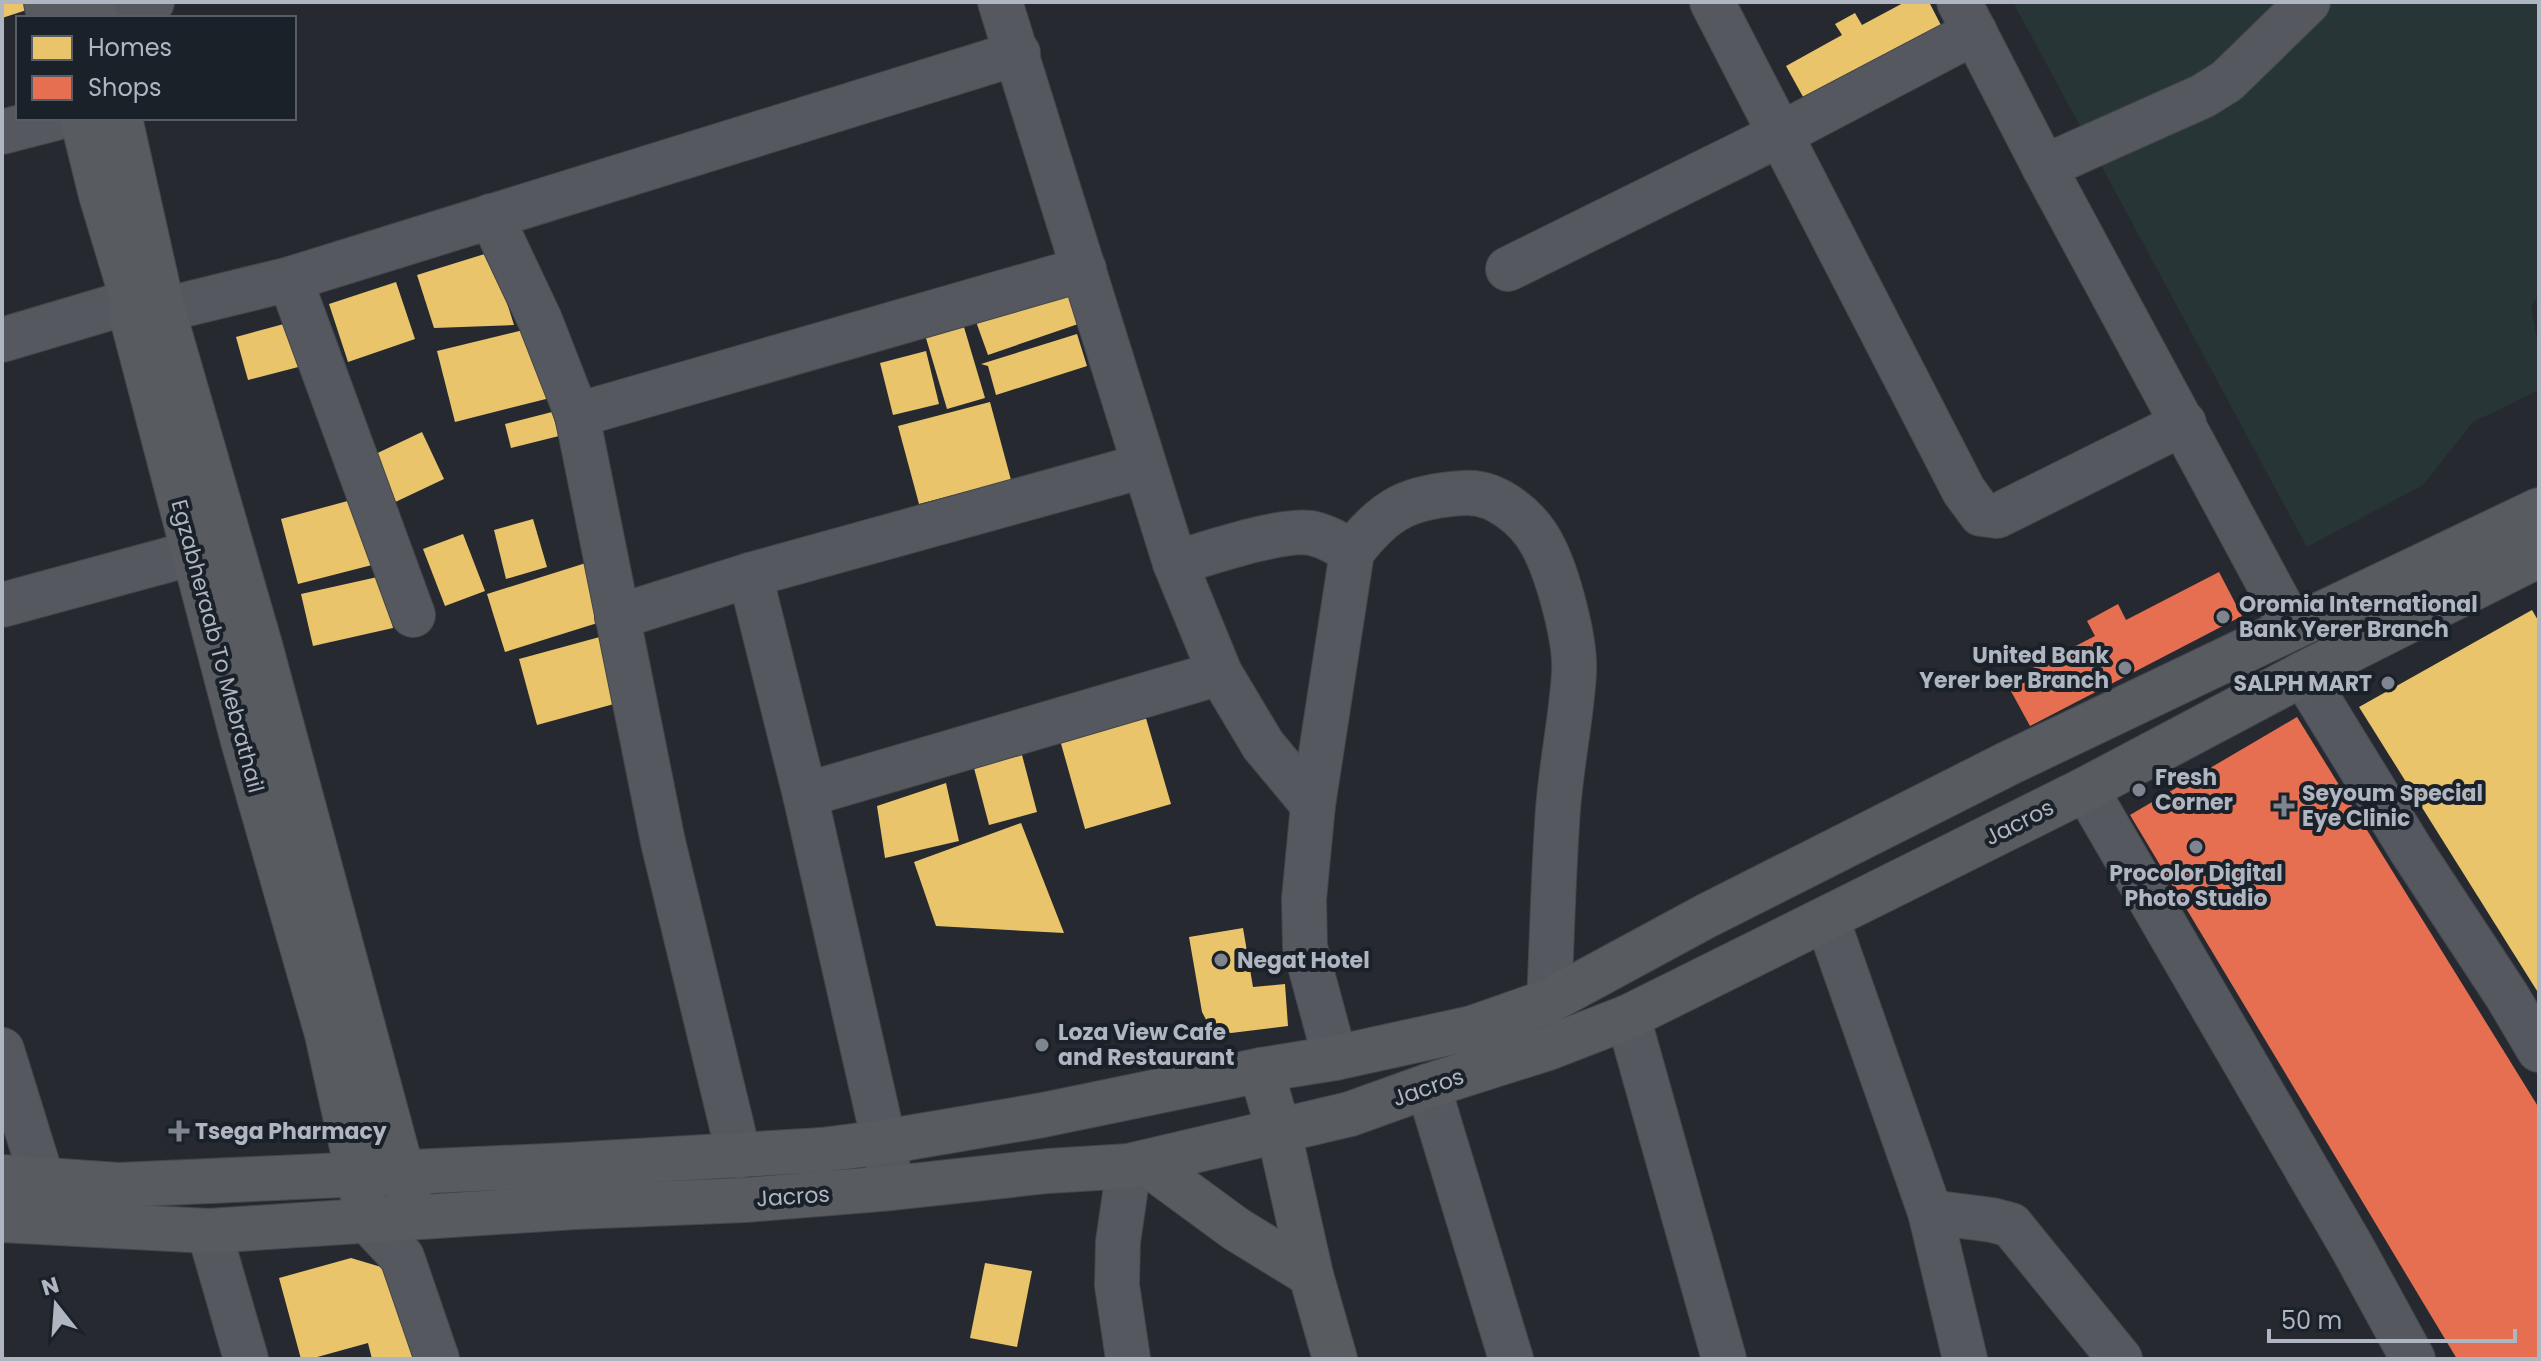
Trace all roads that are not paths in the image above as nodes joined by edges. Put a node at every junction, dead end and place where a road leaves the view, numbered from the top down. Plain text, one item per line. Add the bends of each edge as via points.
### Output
1 (152, 2) edge
2 (1000, 2) edge
3 (1712, 2) edge
4 (2308, 2) edge
5 (128, 16) edge
6 (1967, 17) edge
7 (1018, 53) junction
8 (48, 120) edge
9 (82, 120) edge
10 (120, 120) edge
11 (2, 132) edge
12 (1779, 135) junction
13 (2044, 167) junction
14 (491, 216) junction
15 (1084, 269) junction
16 (1508, 269) dead end
17 (290, 279) junction
18 (148, 306) junction
19 (2, 340) edge
20 (577, 415) junction
21 (2184, 423) junction
22 (1143, 466) junction
23 (2539, 510) edge
24 (1352, 552) junction
25 (193, 553) junction
26 (1175, 563) junction
27 (2534, 568) edge
28 (750, 575) junction
29 (2, 605) edge
30 (413, 615) dead end
31 (617, 617) junction
32 (2292, 627) junction
33 (1220, 673) junction
34 (2303, 674) junction
35 (2086, 789) junction
36 (805, 795) junction
37 (1313, 805) junction
38 (1827, 919) junction
39 (1549, 1001) junction
40 (1628, 1017) junction
41 (2, 1050) edge
42 (2539, 1050) edge
43 (1335, 1058) junction
44 (1261, 1070) junction
45 (1428, 1086) junction
46 (1279, 1132) junction
47 (884, 1142) junction
48 (739, 1156) junction
49 (1138, 1164) junction
50 (402, 1171) junction
51 (358, 1174) junction
52 (22, 1178) edge
53 (892, 1188) junction
54 (1930, 1212) junction
55 (2, 1220) edge
56 (368, 1221) junction
57 (209, 1231) junction
58 (408, 1238) junction
59 (1311, 1275) junction
60 (246, 1359) edge
61 (437, 1359) edge
62 (1128, 1359) edge
63 (1335, 1359) edge
64 (1511, 1359) edge
65 (1724, 1359) edge
66 (1965, 1359) edge
67 (2120, 1359) edge
68 (2413, 1359) edge

1 - 5 street
2 - 7 street
3 - 12 street
4 - 13 street via 2227,81 2203,96
6 - 12 street
6 - 13 street
7 - 14 street
7 - 15 street
8 - 11 street
9 - 18 main road, Egzabheraab To Mebrathail via 101,195
10 - 18 main road
12 - 16 street
12 - 21 street via 1964,491 1981,514 1997,516
13 - 21 street
14 - 17 street
14 - 20 street
15 - 20 street
15 - 22 street
17 - 18 street
17 - 30 street
18 - 19 street
18 - 25 main road, Egzabheraab To Mebrathail via 132,318
18 - 50 main road via 260,645
20 - 31 street
21 - 32 street
22 - 26 street
22 - 28 street
23 - 32 main road, Jacros
24 - 26 street via 1312,533 1289,533
24 - 37 street
24 - 39 street via 1369,529 1397,507 1435,495 1473,493 1506,504 1542,543 1572,638 1574,672 1557,821
25 - 29 street
25 - 51 main road, Egzabheraab To Mebrathail via 327,1034
26 - 33 street
27 - 34 main road, Jacros
28 - 31 street
28 - 36 street
31 - 48 street via 663,842
32 - 39 main road, Jacros via 2009,763
33 - 36 street
33 - 37 street via 1263,745
34 - 35 main road, Jacros
34 - 42 street
35 - 38 main road, Jacros
35 - 68 street
36 - 47 street
37 - 43 street via 1305,947
38 - 40 main road, Jacros
38 - 54 street
39 - 43 main road, Jacros via 1472,1028
40 - 45 main road, Jacros
40 - 65 street
41 - 52 street
43 - 44 main road, Jacros
44 - 46 main road
44 - 47 main road, Jacros
45 - 46 main road, Jacros
45 - 64 street
46 - 49 main road, Jacros
46 - 59 main road
47 - 48 main road, Jacros
47 - 53 street
48 - 50 main road, Jacros
49 - 53 main road, Jacros
49 - 59 main road
49 - 62 street via 1118,1242 1117,1285
50 - 51 main road, Jacros
50 - 58 main road
51 - 52 main road, Jacros via 119,1185
51 - 56 main road, Egzabheraab To Mebrathail
53 - 58 main road, Jacros
54 - 66 street
54 - 67 street via 2011,1225
55 - 57 main road, Jacros
56 - 57 main road, Jacros
56 - 58 main road, Jacros
57 - 60 street
58 - 61 street
59 - 63 main road

